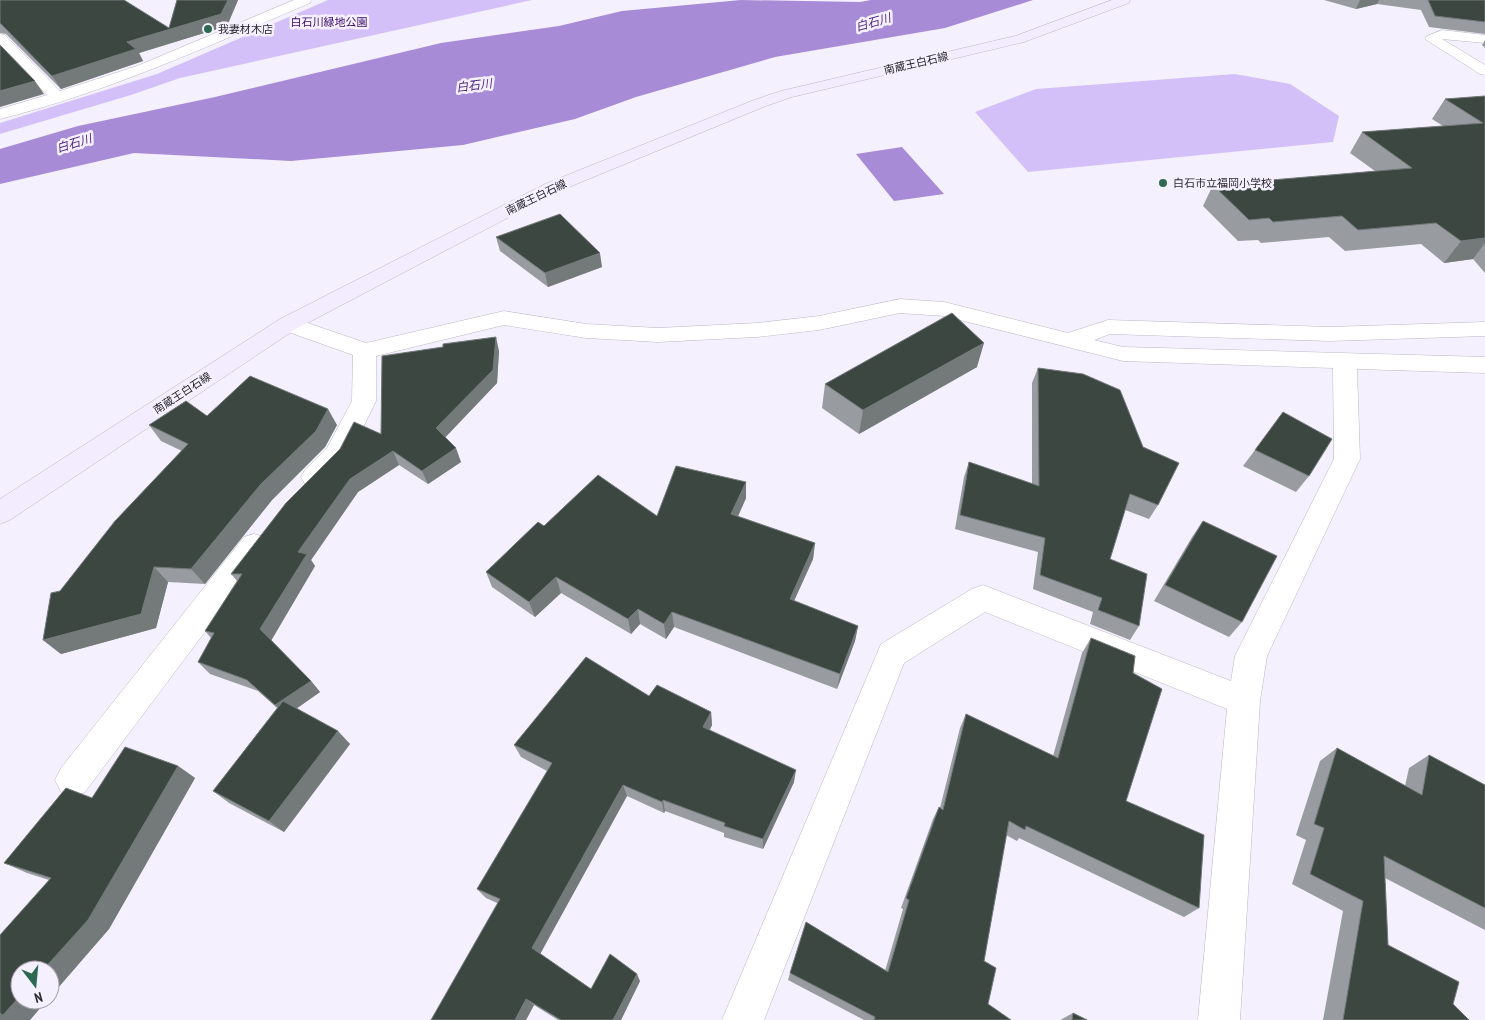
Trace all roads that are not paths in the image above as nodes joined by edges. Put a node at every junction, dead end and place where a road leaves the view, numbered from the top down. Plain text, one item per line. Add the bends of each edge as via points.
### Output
1 (305, 0) edge
2 (1124, 0) edge
3 (0, 38) edge
4 (1485, 39) edge
5 (1485, 71) edge
6 (57, 97) junction
7 (0, 114) edge
8 (288, 324) junction
9 (1485, 329) edge
10 (1071, 340) junction
11 (364, 351) junction
12 (1345, 360) junction
13 (1485, 365) edge
14 (296, 494) edge
15 (0, 513) edge
16 (271, 524) edge
17 (1244, 701) junction
18 (72, 780) dead end
19 (743, 1020) edge
20 (1219, 1020) edge

1 - 6 street via 168,59
2 - 8 main road, 南蔵王白石線 via 1019,39 818,85 760,103 551,188
3 - 6 street
4 - 5 street via 1442,34 1432,39
6 - 7 street
8 - 11 street
8 - 15 main road, 南蔵王白石線
9 - 10 street via 1330,334 1108,327
10 - 11 street via 944,309 900,306 819,323 658,335 586,331 504,318
10 - 12 street via 1123,354
11 - 14 street via 364,401 337,454
12 - 13 street
12 - 17 street via 1347,459 1251,656
16 - 18 street
17 - 19 street via 983,598 892,654
17 - 20 street

